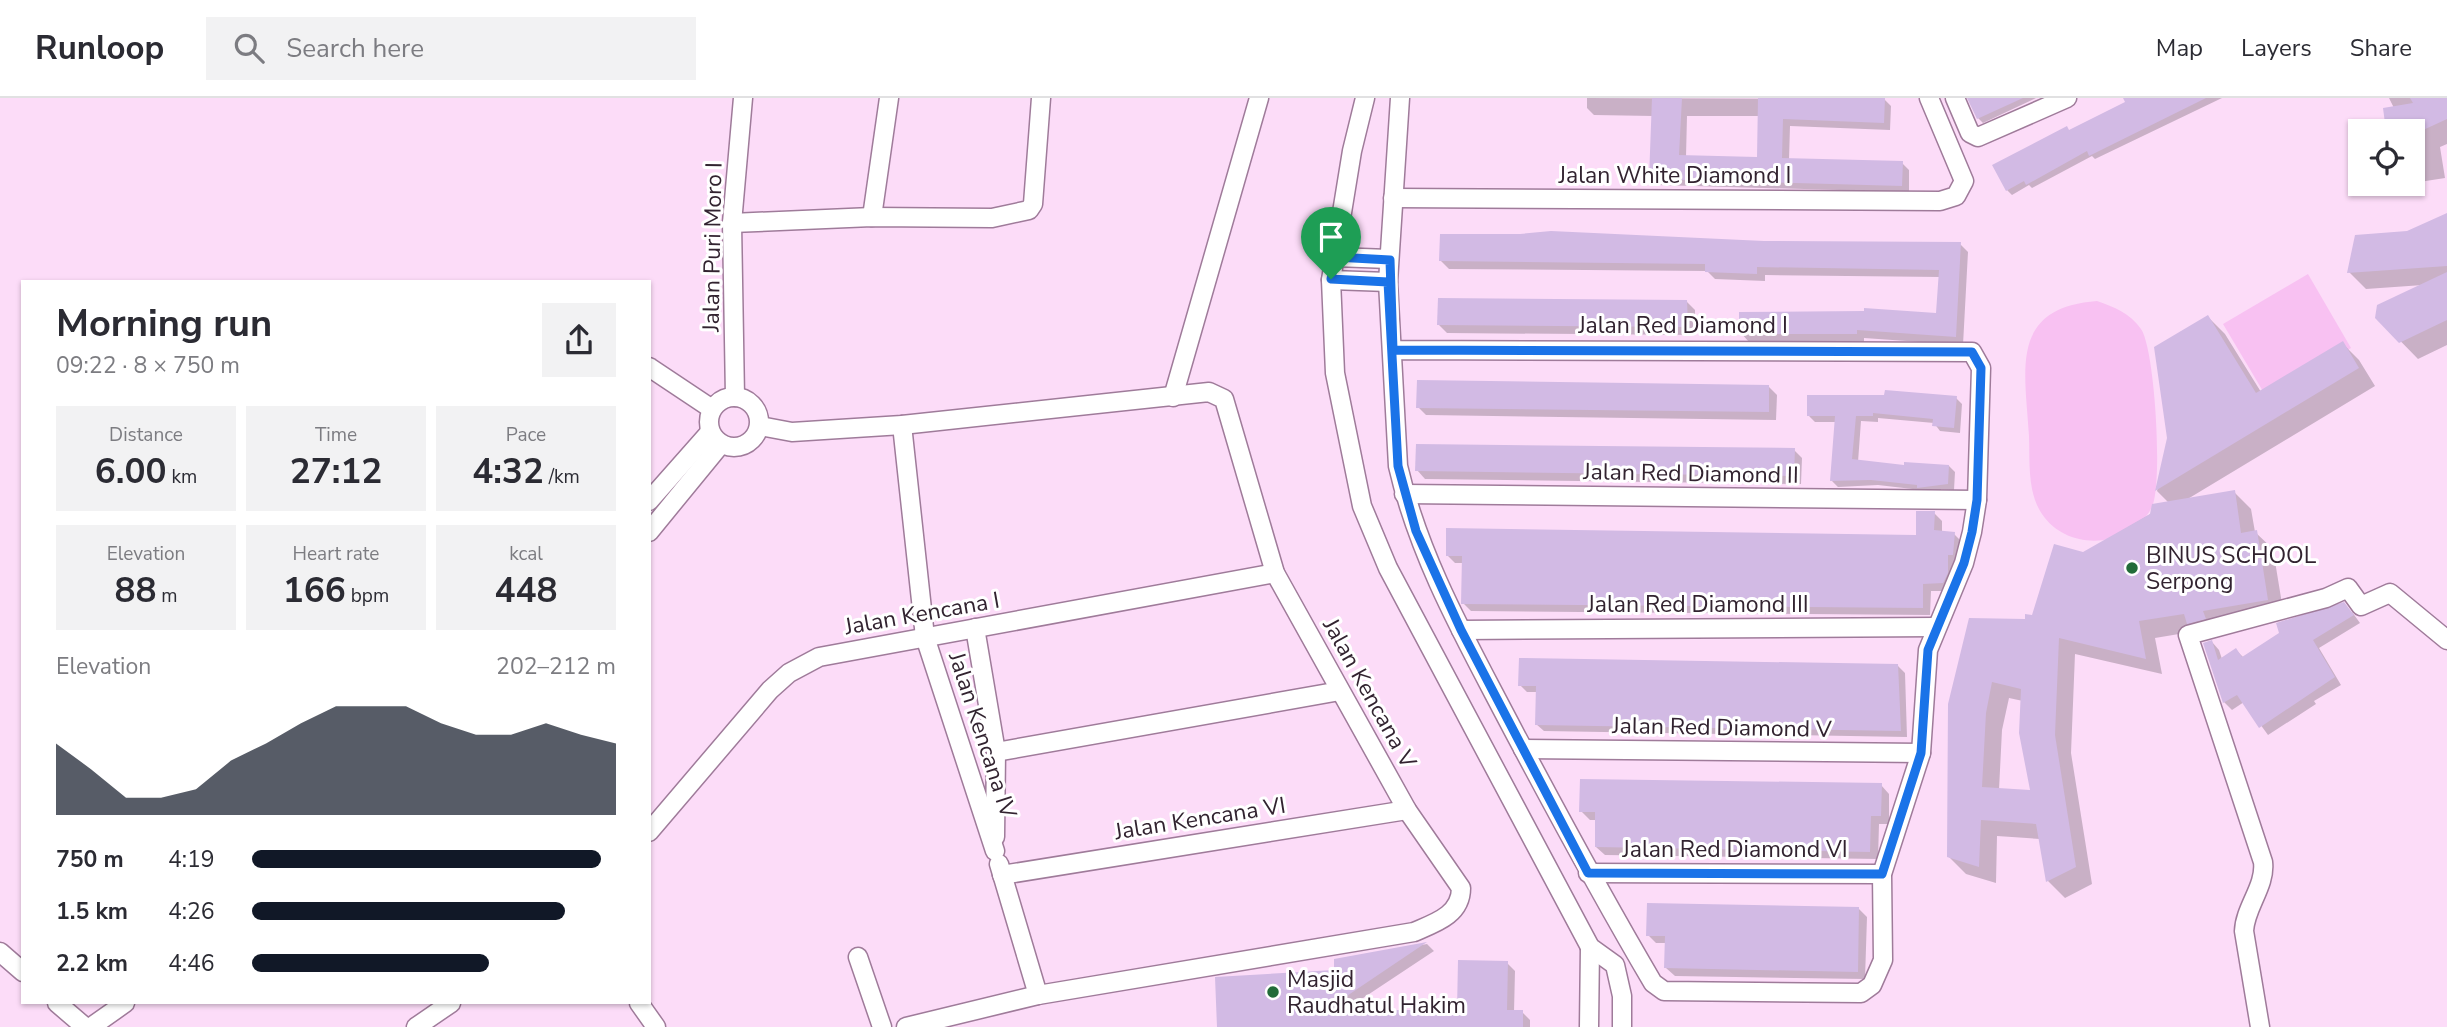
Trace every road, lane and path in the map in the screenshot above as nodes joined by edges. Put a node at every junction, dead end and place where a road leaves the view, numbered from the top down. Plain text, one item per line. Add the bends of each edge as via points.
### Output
1 (743, 98) edge
2 (889, 98) edge
3 (1041, 98) edge
4 (1259, 98) edge
5 (1365, 98) edge
6 (1400, 98) edge
7 (1929, 98) edge
8 (1955, 98) edge
9 (2067, 98) edge
10 (1392, 198) junction
11 (872, 217) junction
12 (732, 223) junction
13 (1335, 257) junction
14 (1390, 260) junction
15 (1331, 279) junction
16 (1388, 282) junction
17 (1393, 350) junction
18 (651, 368) edge
19 (735, 397) junction
20 (1172, 397) junction
21 (712, 409) junction
22 (902, 425) junction
23 (758, 431) junction
24 (715, 438) junction
25 (1404, 494) junction
26 (651, 499) edge
27 (1977, 500) junction
28 (651, 529) edge
29 (1275, 573) junction
30 (1936, 627) junction
31 (975, 628) junction
32 (1461, 630) junction
33 (925, 638) junction
34 (2447, 640) edge
35 (1340, 691) junction
36 (1523, 749) junction
37 (996, 752) junction
38 (1921, 753) junction
39 (1407, 810) junction
40 (651, 830) edge
41 (995, 851) junction
42 (1588, 873) junction
43 (1882, 874) junction
44 (1002, 875) junction
45 (1590, 947) junction
46 (0, 953) edge
47 (858, 957) dead end
48 (21, 970) edge
49 (1038, 995) junction
50 (58, 1004) edge
51 (124, 1004) edge
52 (450, 1004) edge
53 (640, 1004) edge
54 (85, 1027) edge
55 (91, 1027) edge
56 (415, 1027) edge
57 (656, 1027) edge
58 (882, 1027) edge
59 (906, 1027) edge
60 (1589, 1027) edge
61 (1622, 1027) edge
62 (2260, 1027) edge

1 - 12 street, Jalan Puri Moro I
2 - 11 street
3 - 11 street via 1029,210 992,218
4 - 20 street
5 - 13 street
6 - 10 street
7 - 10 street, Jalan White Diamond I via 1964,181 1956,196 1940,201
8 - 9 street via 1970,132 1978,137
10 - 14 street
11 - 12 street
12 - 19 street, Jalan Puri Moro I
13 - 14 street
13 - 15 street
14 - 16 street
15 - 16 street
15 - 45 street via 1335,373 1362,506 1388,568
16 - 17 street
17 - 25 street via 1398,466
17 - 27 street, Jalan Red Diamond I via 1972,352 1981,368
18 - 21 street
19 - 21 street
19 - 23 street via 754,406 759,415
20 - 22 street, Jalan Kencana V
20 - 29 street, Jalan Kencana V via 1209,392 1224,399
21 - 24 street
22 - 23 street, Jalan Kencana V
22 - 33 street, Jalan Kencana IV
23 - 24 street via 745,446 733,448
24 - 26 street
24 - 28 street
25 - 27 street, Jalan Red Diamond II
25 - 32 street
27 - 30 street via 1964,563
29 - 31 street, Jalan Kencana I
29 - 35 street, Jalan Kencana V
30 - 32 street, Jalan Red Diamond III
30 - 38 street via 1928,650
31 - 33 street, Jalan Kencana I
31 - 37 street, Jalan Kencana IV
32 - 36 street
33 - 40 street, Jalan Kencana I via 819,657 789,673
33 - 41 street, Jalan Kencana IV
34 - 62 street via 2390,593 2361,606 2348,588 2188,635 2263,862 2264,872 2244,931
35 - 37 street
35 - 39 street, Jalan Kencana V
36 - 38 street, Jalan Red Diamond V
36 - 42 street
37 - 41 street, Jalan Kencana IV
38 - 43 street
39 - 44 street, Jalan Kencana VI
39 - 49 street, Jalan Kencana V via 1461,888 1457,906 1443,919 1414,932
41 - 44 street, Jalan Kencana IV
42 - 43 street, Jalan Red Diamond VI
42 - 43 street via 1653,983 1664,991 1861,993 1878,974 1883,960
44 - 49 street, Jalan Kencana IV
45 - 60 street
45 - 61 street via 1615,965
46 - 48 street
47 - 58 street
49 - 59 street, Jalan Kencana V
50 - 54 street
51 - 55 street
52 - 56 street
53 - 57 street

